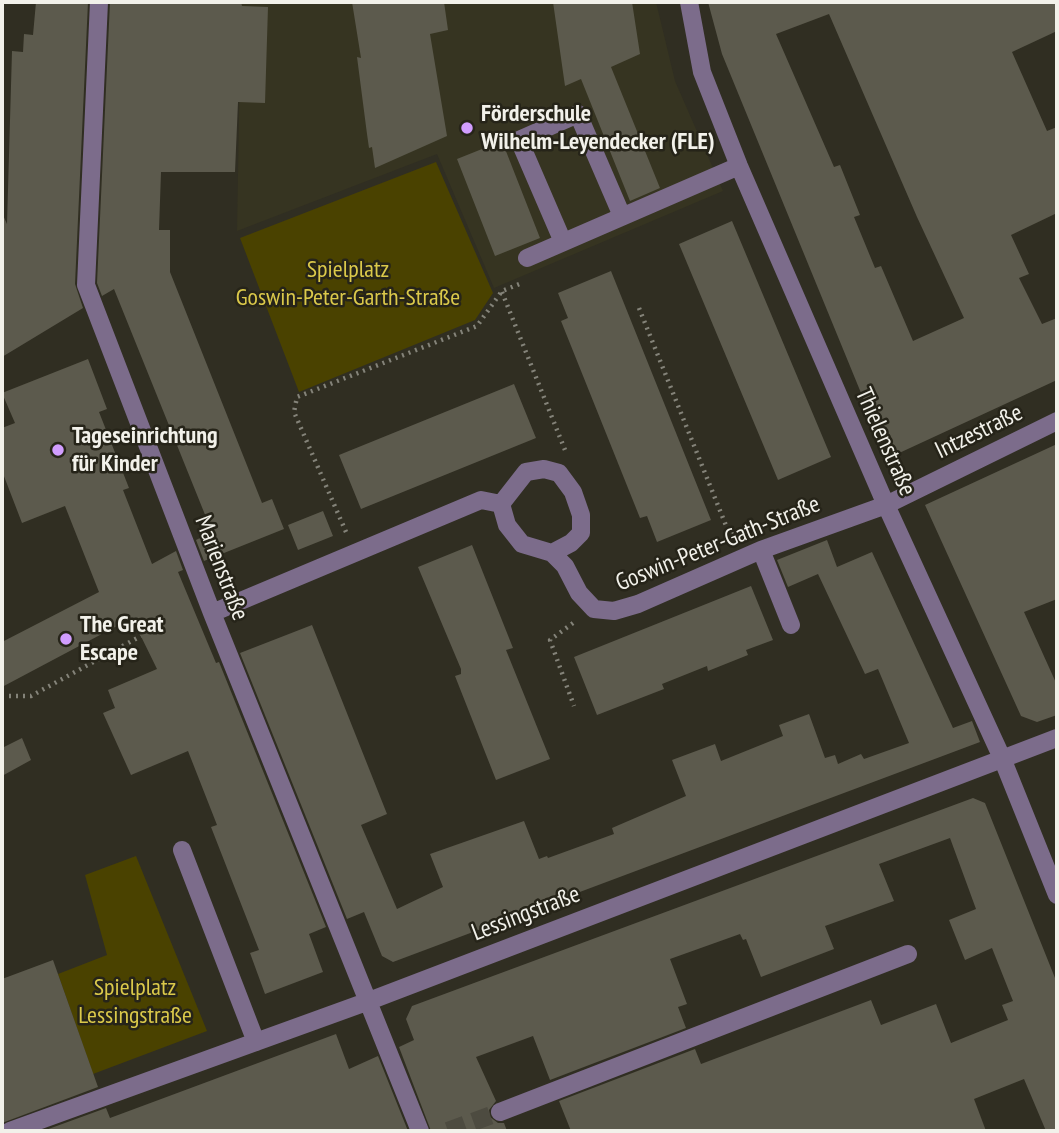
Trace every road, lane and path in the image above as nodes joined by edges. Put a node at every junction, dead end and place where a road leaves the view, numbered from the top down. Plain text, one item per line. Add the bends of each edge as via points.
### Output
1 (99, 2) edge
2 (689, 2) edge
3 (738, 166) junction
4 (622, 216) junction
5 (563, 242) junction
6 (527, 258) dead end
7 (639, 308) dead end
8 (1057, 421) edge
9 (559, 473) junction
10 (501, 505) junction
11 (886, 506) junction
12 (759, 551) junction
13 (355, 553) junction
14 (552, 553) junction
15 (594, 608) junction
16 (212, 613) junction
17 (791, 625) dead end
18 (141, 636) dead end
19 (2, 696) edge
20 (574, 706) dead end
21 (1057, 738) edge
22 (1002, 758) junction
23 (182, 850) dead end
24 (1057, 895) edge
25 (908, 954) dead end
26 (369, 1001) junction
27 (256, 1042) junction
28 (500, 1112) tunnel mouth
29 (10, 1131) edge
30 (420, 1131) edge

1 - 16 street, Marienstraße via 86,285
2 - 3 street, Thielenstraße via 702,72
3 - 4 street
3 - 11 street, Thielenstraße
4 - 5 street
4 - 5 street via 578,114 519,140
5 - 6 street
7 - 12 path via 729,533 746,533
8 - 11 street, Intzestraße
9 - 10 street via 544,469 526,472
9 - 13 path via 566,452 502,291 477,326 297,397 294,412
9 - 14 street via 582,515 581,533
10 - 13 street via 481,500
10 - 14 street via 507,525 522,544
11 - 12 street, Goswin-Peter-Gath-Straße
11 - 22 street, Thielenstraße
12 - 15 street, Goswin-Peter-Gath-Straße via 638,604 614,611
12 - 17 street
13 - 16 street
14 - 15 street, Goswin-Peter-Gath-Straße
15 - 20 path via 550,640
16 - 26 street, Marienstraße
18 - 19 path via 31,696
21 - 22 street, Lessingstraße
22 - 24 street, Thielenstraße
22 - 26 street, Lessingstraße
23 - 27 street
25 - 28 street
26 - 27 street, Lessingstraße
26 - 30 street, Marienstraße
27 - 29 street, Lessingstraße

